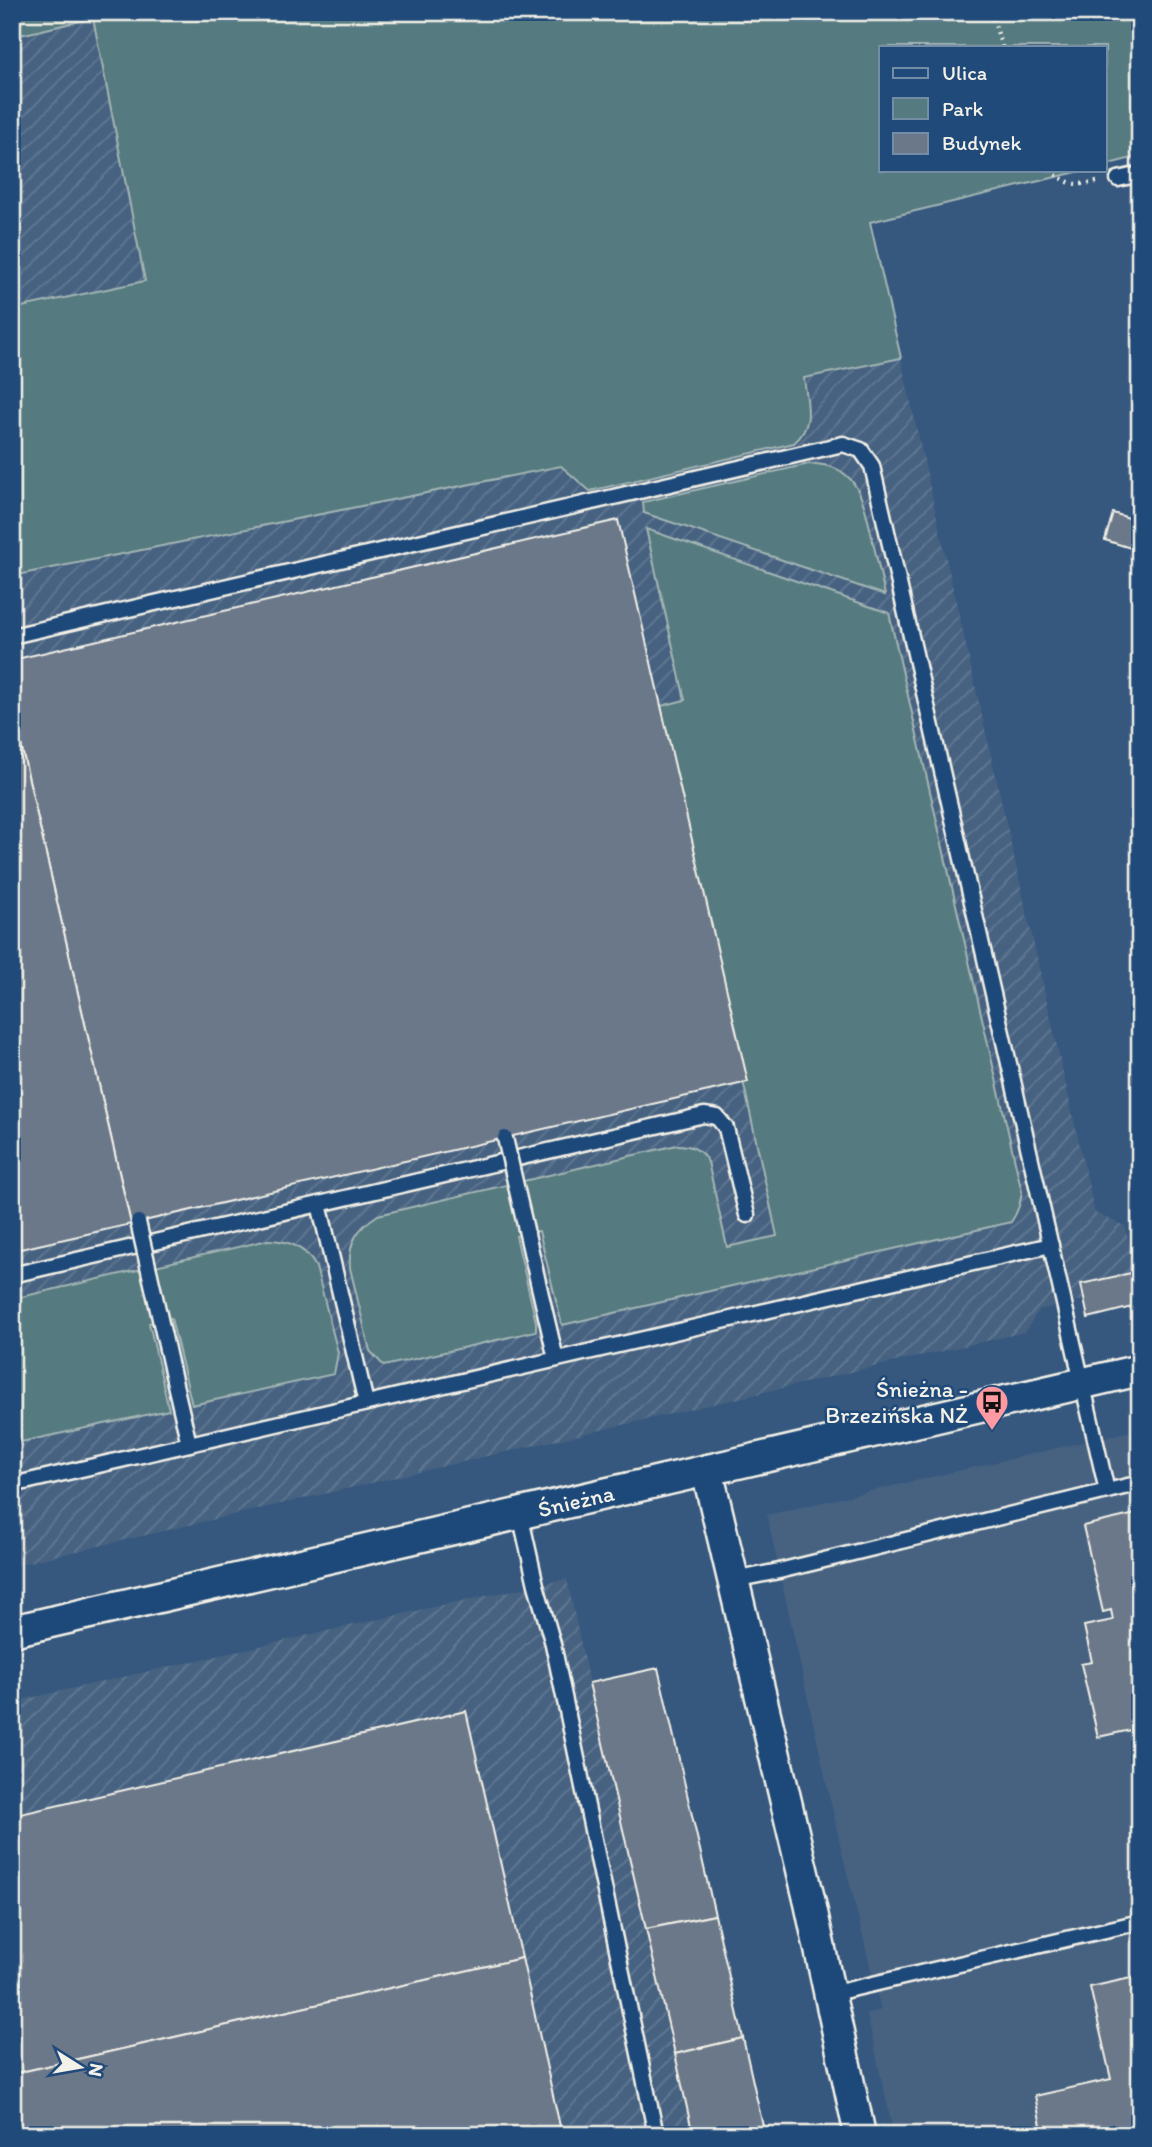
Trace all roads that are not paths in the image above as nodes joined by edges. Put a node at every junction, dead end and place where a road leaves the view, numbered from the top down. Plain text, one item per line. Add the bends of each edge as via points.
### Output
1 (1140, 174) edge
2 (1118, 179) road end
3 (12, 636) edge
4 (505, 1138) dead end
5 (319, 1204) junction
6 (747, 1215) dead end
7 (138, 1222) dead end
8 (1051, 1245) junction
9 (12, 1275) edge
10 (556, 1359) junction
11 (1140, 1370) edge
12 (1083, 1383) junction
13 (366, 1404) junction
14 (189, 1444) junction
15 (707, 1470) junction
16 (1140, 1483) edge
17 (12, 1485) edge
18 (1107, 1491) junction
19 (520, 1514) junction
20 (734, 1580) junction
21 (12, 1631) edge
22 (1140, 1922) edge
23 (830, 1994) junction
24 (656, 2135) edge
25 (860, 2135) edge

1 - 2 lane
3 - 8 lane via 829,447 843,444 861,450 872,466
4 - 10 lane, bridge
5 - 6 lane via 704,1115 717,1117 726,1128
5 - 9 lane
5 - 13 lane
7 - 14 lane, bridge
8 - 10 lane
8 - 12 lane
10 - 13 lane
11 - 12 street, Śnieżna
12 - 15 street, Śnieżna
12 - 18 lane
13 - 14 lane
14 - 17 lane
15 - 19 street, Śnieżna
15 - 20 street
16 - 18 lane
18 - 20 lane
19 - 21 street, Śnieżna
19 - 24 lane via 553,1644
20 - 23 street
22 - 23 lane
23 - 25 street

